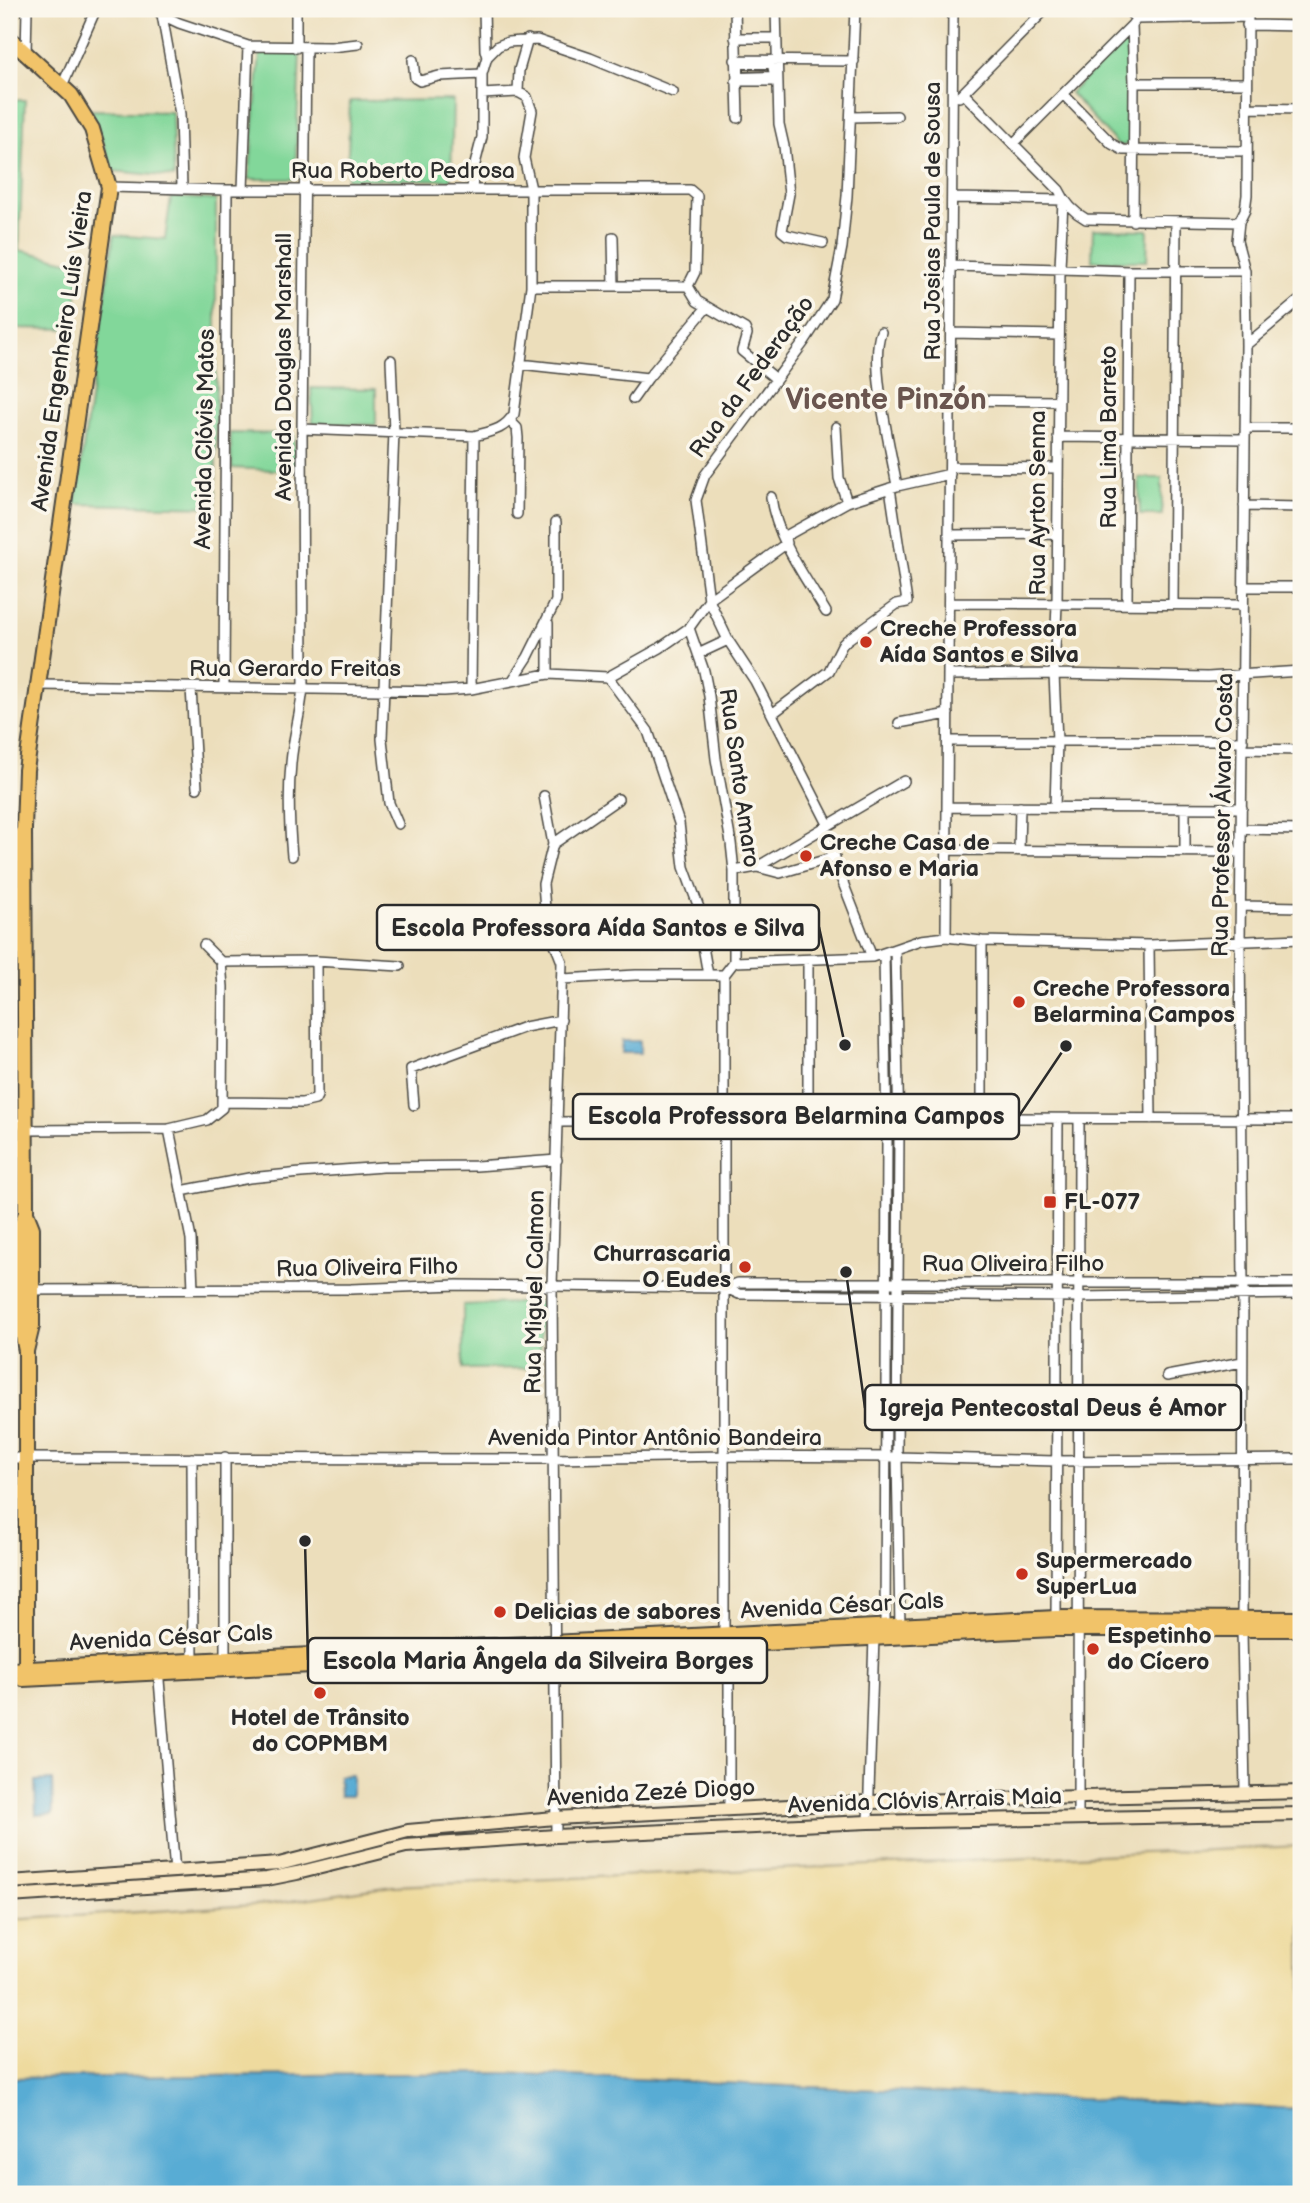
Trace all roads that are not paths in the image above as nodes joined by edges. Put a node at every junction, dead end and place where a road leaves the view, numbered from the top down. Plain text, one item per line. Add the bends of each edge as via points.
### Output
1 (27, 9) edge
2 (96, 9) edge
3 (484, 9) edge
4 (735, 9) edge
5 (776, 9) edge
6 (855, 9) edge
7 (953, 9) edge
8 (1046, 9) edge
9 (1127, 9) edge
10 (159, 12) edge
11 (296, 12) dead end
12 (1247, 17) edge
13 (1134, 22) junction
14 (1301, 26) edge
15 (9, 38) edge
16 (735, 38) junction
17 (776, 38) junction
18 (533, 40) junction
19 (358, 44) dead end
20 (248, 46) junction
21 (301, 48) junction
22 (26, 54) junction
23 (487, 57) junction
24 (413, 60) dead end
25 (735, 60) junction
26 (854, 61) junction
27 (774, 63) junction
28 (482, 74) junction
29 (736, 81) junction
30 (777, 81) junction
31 (1134, 83) junction
32 (1247, 83) junction
33 (62, 86) junction
34 (518, 92) junction
35 (673, 92) dead end
36 (962, 93) junction
37 (482, 94) junction
38 (1064, 95) junction
39 (953, 103) junction
40 (1247, 108) junction
41 (1301, 109) edge
42 (897, 116) dead end
43 (851, 117) junction
44 (738, 118) dead end
45 (1013, 144) junction
46 (1133, 151) junction
47 (1247, 151) junction
48 (110, 187) junction
49 (182, 189) junction
50 (472, 189) junction
51 (531, 189) junction
52 (227, 190) junction
53 (243, 190) junction
54 (304, 191) junction
55 (952, 198) junction
56 (1063, 200) junction
57 (1133, 221) junction
58 (1176, 221) junction
59 (1239, 222) junction
60 (613, 237) dead end
61 (823, 243) dead end
62 (951, 266) junction
63 (1060, 268) junction
64 (1176, 270) junction
65 (1129, 271) junction
66 (1245, 271) junction
67 (531, 286) junction
68 (614, 286) junction
69 (688, 286) junction
70 (1301, 299) edge
71 (706, 307) junction
72 (881, 332) dead end
73 (951, 333) junction
74 (1059, 335) junction
75 (1246, 345) junction
76 (391, 360) dead end
77 (520, 365) junction
78 (648, 378) junction
79 (776, 379) junction
80 (634, 399) dead end
81 (951, 400) junction
82 (1058, 401) junction
83 (510, 421) junction
84 (836, 427) dead end
85 (1301, 428) edge
86 (302, 429) junction
87 (394, 432) junction
88 (1245, 433) junction
89 (474, 436) junction
90 (1058, 437) junction
91 (1128, 437) junction
92 (1175, 438) junction
93 (1058, 468) junction
94 (950, 471) junction
95 (894, 487) junction
96 (771, 497) dead end
97 (847, 502) junction
98 (1244, 506) junction
99 (1301, 507) edge
100 (517, 514) dead end
101 (555, 522) dead end
102 (1057, 534) junction
103 (951, 535) junction
104 (786, 540) junction
105 (1244, 587) junction
106 (1301, 587) edge
107 (709, 600) junction
108 (950, 603) junction
109 (1057, 604) junction
110 (1127, 604) junction
111 (1173, 604) junction
112 (1243, 605) junction
113 (826, 612) dead end
114 (548, 619) junction
115 (690, 628) junction
116 (728, 640) junction
117 (698, 654) junction
118 (1301, 671) edge
119 (1244, 673) junction
120 (548, 674) junction
121 (1054, 674) junction
122 (948, 675) junction
123 (608, 677) junction
124 (513, 680) junction
125 (39, 685) junction
126 (224, 687) junction
127 (303, 687) junction
128 (191, 688) junction
129 (383, 689) junction
130 (471, 689) junction
131 (772, 714) junction
132 (948, 714) junction
133 (899, 723) dead end
134 (949, 741) junction
135 (1057, 741) junction
136 (1243, 745) junction
137 (1301, 750) edge
138 (904, 781) dead end
139 (197, 788) dead end
140 (544, 796) dead end
141 (618, 799) dead end
142 (948, 807) junction
143 (1020, 807) junction
144 (1055, 807) junction
145 (1185, 808) junction
146 (1242, 808) junction
147 (398, 824) dead end
148 (825, 827) junction
149 (24, 829) junction
150 (1242, 829) junction
151 (1301, 830) edge
152 (553, 844) junction
153 (948, 850) junction
154 (1019, 850) junction
155 (1185, 852) junction
156 (1241, 852) junction
157 (292, 856) dead end
158 (835, 857) junction
159 (9, 862) edge
160 (757, 867) junction
161 (734, 871) junction
162 (1241, 906) junction
163 (1301, 907) edge
164 (946, 937) junction
165 (1301, 939) edge
166 (982, 941) junction
167 (1240, 942) junction
168 (204, 945) dead end
169 (1150, 945) junction
170 (895, 949) junction
171 (884, 954) junction
172 (872, 957) junction
173 (808, 960) junction
174 (316, 961) junction
175 (221, 962) junction
176 (734, 962) junction
177 (400, 966) dead end
178 (708, 975) junction
179 (724, 975) junction
180 (562, 979) junction
181 (561, 1020) junction
182 (808, 1094) dead end
183 (223, 1102) junction
184 (414, 1105) dead end
185 (982, 1118) junction
186 (1058, 1118) junction
187 (1079, 1119) junction
188 (1151, 1119) junction
189 (1241, 1119) junction
190 (1301, 1119) edge
191 (725, 1121) junction
192 (559, 1122) junction
193 (9, 1123) edge
194 (26, 1126) junction
195 (169, 1129) junction
196 (899, 1131) junction
197 (887, 1135) junction
198 (887, 1157) junction
199 (899, 1157) junction
200 (557, 1160) junction
201 (181, 1191) junction
202 (887, 1202) junction
203 (898, 1202) junction
204 (887, 1282) junction
205 (811, 1283) junction
206 (851, 1283) junction
207 (898, 1283) junction
208 (1057, 1283) junction
209 (1078, 1283) junction
210 (1301, 1283) edge
211 (552, 1286) junction
212 (726, 1288) junction
213 (193, 1289) junction
214 (1243, 1289) junction
215 (21, 1290) edge
216 (811, 1294) junction
217 (851, 1294) junction
218 (887, 1294) junction
219 (898, 1294) junction
220 (1301, 1294) edge
221 (1057, 1296) junction
222 (1078, 1297) junction
223 (1242, 1362) junction
224 (1167, 1376) dead end
225 (725, 1456) junction
226 (225, 1457) junction
227 (892, 1457) junction
228 (9, 1458) edge
229 (26, 1458) junction
230 (192, 1458) junction
231 (553, 1459) junction
232 (1301, 1459) edge
233 (1243, 1460) junction
234 (1055, 1461) junction
235 (1079, 1461) junction
236 (885, 1530) junction
237 (897, 1530) junction
238 (1301, 1619) edge
239 (1078, 1623) junction
240 (1056, 1624) junction
241 (1242, 1624) junction
242 (1301, 1629) edge
243 (889, 1633) junction
244 (727, 1639) junction
245 (554, 1647) junction
246 (225, 1663) junction
247 (193, 1666) junction
248 (158, 1668) junction
249 (9, 1670) edge
250 (26, 1674) junction
251 (9, 1679) edge
252 (1245, 1792) junction
253 (1301, 1792) edge
254 (1079, 1796) junction
255 (869, 1802) junction
256 (729, 1810) junction
257 (1301, 1814) edge
258 (555, 1818) junction
259 (1078, 1818) junction
260 (868, 1822) junction
261 (556, 1836) junction
262 (175, 1872) junction
263 (9, 1882) edge
264 (9, 1896) edge

1 - 22 street
2 - 33 street
3 - 23 street
4 - 16 street
5 - 17 street
6 - 26 street, Rua da Federação
7 - 39 street, Rua Josias Paula de Sousa
8 - 36 street
9 - 13 street
10 - 20 street
10 - 49 street via 180,114
11 - 21 street, Avenida Douglas Marshall
12 - 13 street
12 - 14 street
12 - 32 street, Rua Professor Álvaro Costa
13 - 31 street
13 - 38 street
15 - 22 main road, Avenida Engenheiro Luís Vieira
16 - 17 street
16 - 25 street
17 - 27 street
18 - 23 street via 498,46
18 - 34 street via 519,70
18 - 35 street
19 - 21 street
20 - 21 street
20 - 53 street
21 - 54 street, Avenida Douglas Marshall
22 - 33 main road, Avenida Engenheiro Luís Vieira
23 - 28 street
24 - 28 street via 415,78 420,81
25 - 27 street
25 - 29 street
26 - 27 street
26 - 43 street, Rua da Federação
27 - 27 street via 740,65 739,74 771,77
27 - 30 street
28 - 37 street
29 - 30 street
29 - 44 street
30 - 61 street via 789,194 782,231
31 - 32 street
31 - 46 street
32 - 40 street, Rua Professor Álvaro Costa
33 - 48 main road, Avenida Engenheiro Luís Vieira via 92,129
34 - 37 street
34 - 51 street via 527,97 531,111 524,158
36 - 39 street
36 - 45 street
37 - 50 street via 482,137
38 - 45 street
38 - 46 street via 1112,144
39 - 55 street, Rua Josias Paula de Sousa
40 - 41 street
40 - 47 street, Rua Professor Álvaro Costa
42 - 43 street
43 - 79 street, Rua da Federação via 844,234 834,292
45 - 56 street via 1059,190
46 - 47 street
46 - 57 street
47 - 59 street, Rua Professor Álvaro Costa via 1247,195
48 - 49 street, Rua Roberto Pedrosa
48 - 125 main road, Avenida Engenheiro Luís Vieira
49 - 52 street, Rua Roberto Pedrosa
50 - 51 street, Rua Roberto Pedrosa
50 - 54 street, Rua Roberto Pedrosa
51 - 67 street
51 - 69 street, Rua Roberto Pedrosa via 696,193 695,272
52 - 53 street, Rua Roberto Pedrosa
52 - 126 street, Avenida Clóvis Matos
53 - 54 street, Rua Roberto Pedrosa
54 - 86 street, Avenida Douglas Marshall
55 - 56 street
55 - 62 street, Rua Josias Paula de Sousa
56 - 57 street via 1086,219
56 - 63 street, Rua Ayrton Senna
57 - 58 street
58 - 59 street
58 - 64 street
59 - 66 street, Rua Professor Álvaro Costa via 1237,241
60 - 68 street
62 - 63 street
62 - 73 street, Rua Josias Paula de Sousa
63 - 65 street
63 - 74 street, Rua Ayrton Senna
64 - 65 street
64 - 66 street
64 - 92 street
65 - 91 street, Rua Lima Barreto
66 - 75 street, Rua Professor Álvaro Costa
67 - 68 street
67 - 77 street
68 - 69 street
69 - 71 street
70 - 75 street
71 - 78 street
71 - 79 street via 745,329 742,352
72 - 95 street via 877,352
73 - 74 street
73 - 81 street, Rua Josias Paula de Sousa
74 - 82 street, Rua Ayrton Senna
75 - 88 street, Rua Professor Álvaro Costa
76 - 87 street
77 - 78 street
77 - 83 street
78 - 80 street
79 - 107 street, Rua da Federação via 698,489 697,517
81 - 82 street
81 - 94 street, Rua Josias Paula de Sousa
82 - 90 street, Rua Ayrton Senna
83 - 89 street
83 - 100 street via 518,438
84 - 97 street via 839,478
85 - 88 street
86 - 87 street
86 - 127 street, Avenida Douglas Marshall
87 - 89 street
87 - 129 street
88 - 92 street
88 - 98 street, Rua Professor Álvaro Costa
89 - 130 street
90 - 91 street
90 - 93 street, Rua Ayrton Senna
91 - 92 street
91 - 110 street, Rua Lima Barreto
92 - 111 street
93 - 94 street
93 - 102 street, Rua Ayrton Senna
94 - 95 street
94 - 103 street, Rua Josias Paula de Sousa
95 - 97 street
95 - 131 street via 907,602 897,604 848,640 828,671
96 - 104 street
97 - 104 street
98 - 99 street
98 - 105 street, Rua Professor Álvaro Costa
101 - 114 street via 557,594
102 - 103 street
102 - 109 street, Rua Ayrton Senna
103 - 108 street, Rua Josias Paula de Sousa
104 - 107 street
104 - 113 street
105 - 106 street
105 - 112 street, Rua Professor Álvaro Costa
107 - 115 street
107 - 116 street, Rua da Federação
108 - 109 street
108 - 122 street, Rua Josias Paula de Sousa
109 - 110 street
109 - 121 street, Rua Ayrton Senna
110 - 111 street
111 - 112 street
112 - 119 street, Rua Professor Álvaro Costa
114 - 120 street
114 - 124 street
115 - 117 street, Rua Santo Amaro
115 - 123 street
116 - 117 street
116 - 131 street, Rua da Federação
117 - 161 street, Rua Santo Amaro via 709,696
118 - 119 street
119 - 121 street via 1208,677
119 - 136 street, Rua Professor Álvaro Costa
120 - 123 street, Rua Gerardo Freitas
120 - 124 street, Rua Gerardo Freitas
121 - 122 street
121 - 135 street, Rua Ayrton Senna
122 - 132 street, Rua Josias Paula de Sousa
123 - 178 street via 645,725 662,770 679,823 684,867 702,916
124 - 130 street, Rua Gerardo Freitas
125 - 128 street, Rua Gerardo Freitas
125 - 149 main road, Avenida Engenheiro Luís Vieira via 26,770
126 - 127 street, Rua Gerardo Freitas
126 - 128 street, Rua Gerardo Freitas
127 - 129 street, Rua Gerardo Freitas
127 - 157 street, Avenida Douglas Marshall via 288,805
128 - 139 street
129 - 130 street, Rua Gerardo Freitas
129 - 147 street via 387,787
131 - 148 street, Rua da Federação
132 - 133 street
132 - 134 street, Rua Josias Paula de Sousa
134 - 135 street
134 - 142 street, Rua Josias Paula de Sousa
135 - 136 street
135 - 144 street, Rua Ayrton Senna
136 - 137 street
136 - 146 street, Rua Professor Álvaro Costa
138 - 148 street
140 - 152 street, Rua Miguel Calmon
141 - 152 street
142 - 143 street
142 - 153 street, Rua Josias Paula de Sousa
143 - 144 street
143 - 154 street
144 - 145 street
145 - 146 street
145 - 155 street
146 - 150 street, Rua Professor Álvaro Costa
148 - 158 street, Rua da Federação
148 - 160 street
149 - 159 main road
149 - 194 main road, Avenida Engenheiro Luís Vieira
150 - 151 street
150 - 156 street, Rua Professor Álvaro Costa
152 - 180 street, Rua Miguel Calmon via 543,890 546,921 562,962
153 - 154 street
153 - 164 street, Rua Josias Paula de Sousa
154 - 155 street
155 - 156 street
156 - 162 street, Rua Professor Álvaro Costa
158 - 160 street via 780,873
158 - 172 street, Rua da Federação
160 - 161 street
161 - 176 street, Rua Santo Amaro
162 - 163 street
162 - 167 street, Rua Professor Álvaro Costa
164 - 166 street
164 - 170 street
165 - 167 street
166 - 169 street
166 - 185 street
167 - 169 street
167 - 189 street, Rua Professor Álvaro Costa
168 - 175 street
169 - 188 street
170 - 171 street
170 - 196 street
171 - 172 street
171 - 197 street
172 - 173 street
173 - 176 street
173 - 182 street
174 - 175 street
174 - 177 street
174 - 183 street via 318,1090 314,1100
175 - 183 street
176 - 179 street
178 - 179 street
178 - 180 street
179 - 191 street
180 - 181 street, Rua Miguel Calmon
181 - 184 street via 525,1027 411,1069
181 - 192 street, Rua Miguel Calmon
183 - 195 street via 206,1120
185 - 186 street
185 - 196 street via 943,1129
186 - 187 street
186 - 208 street
187 - 188 street
187 - 209 street
188 - 189 street
189 - 190 street
189 - 214 street, Rua Professor Álvaro Costa
191 - 192 street
191 - 212 street
192 - 200 street, Rua Miguel Calmon
193 - 194 street
194 - 195 street
194 - 215 main road, Avenida Engenheiro Luís Vieira via 26,1213 32,1228
195 - 201 street
196 - 197 street
196 - 199 street
197 - 198 street
198 - 199 street
198 - 202 street
199 - 203 street
200 - 201 street via 301,1173
200 - 211 street, Rua Miguel Calmon
201 - 213 street via 191,1239
202 - 203 street
202 - 204 street
203 - 207 street
204 - 206 street, Rua Oliveira Filho
204 - 207 street, Rua Oliveira Filho
204 - 218 street
205 - 206 street, Rua Oliveira Filho
205 - 212 street, Rua Oliveira Filho via 738,1283
205 - 216 street
206 - 217 street
207 - 208 street, Rua Oliveira Filho
207 - 219 street
208 - 209 street, Rua Oliveira Filho
208 - 221 street
209 - 214 street, Rua Oliveira Filho
209 - 222 street
210 - 214 street, Rua Oliveira Filho
211 - 212 street, Rua Oliveira Filho
211 - 213 street, Rua Oliveira Filho
211 - 231 street, Rua Miguel Calmon
212 - 216 street, Rua Oliveira Filho via 739,1294
212 - 225 street
213 - 215 street, Rua Oliveira Filho
214 - 220 street, Rua Oliveira Filho
214 - 222 street, Rua Oliveira Filho
214 - 223 street, Rua Professor Álvaro Costa
215 - 229 main road, Avenida Engenheiro Luís Vieira via 32,1326 26,1351
216 - 217 street, Rua Oliveira Filho
217 - 218 street, Rua Oliveira Filho
218 - 219 street, Rua Oliveira Filho
218 - 227 street
219 - 221 street, Rua Oliveira Filho
219 - 227 street
221 - 222 street, Rua Oliveira Filho
221 - 234 street
222 - 235 street
223 - 224 street
223 - 233 street, Rua Professor Álvaro Costa
225 - 227 street, Avenida Pintor Antônio Bandeira
225 - 231 street, Avenida Pintor Antônio Bandeira
225 - 244 street
226 - 230 street, Avenida Pintor Antônio Bandeira
226 - 231 street, Avenida Pintor Antônio Bandeira
226 - 246 street
227 - 234 street, Avenida Pintor Antônio Bandeira
227 - 236 street
227 - 237 street
228 - 229 street, Avenida Pintor Antônio Bandeira
229 - 230 street, Avenida Pintor Antônio Bandeira
229 - 250 main road, Avenida Engenheiro Luís Vieira
230 - 247 street
231 - 245 street, Rua Miguel Calmon
232 - 233 street, Avenida Pintor Antônio Bandeira
233 - 235 street, Avenida Pintor Antônio Bandeira
233 - 241 street, Rua Professor Álvaro Costa
234 - 235 street, Avenida Pintor Antônio Bandeira
234 - 240 street
235 - 239 street
236 - 237 street
236 - 243 street
237 - 243 street
238 - 241 main road, Avenida César Cals
239 - 240 main road, Avenida César Cals
239 - 241 main road, Avenida César Cals
239 - 254 street
240 - 243 main road, Avenida César Cals
241 - 242 main road, Avenida César Cals
241 - 252 street, Rua Professor Álvaro Costa
243 - 244 main road, Avenida César Cals
243 - 255 street
244 - 245 main road, Avenida César Cals
244 - 256 street
245 - 246 main road, Avenida César Cals
245 - 258 street, Rua Miguel Calmon
246 - 247 main road, Avenida César Cals
247 - 248 main road, Avenida César Cals
248 - 250 main road, Avenida César Cals
248 - 262 street
249 - 250 main road, Avenida César Cals
250 - 251 main road, Avenida César Cals
252 - 253 main road, Avenida Zezé Diogo
252 - 254 main road, Avenida Zezé Diogo
254 - 255 main road, Avenida Zezé Diogo
254 - 259 street
255 - 256 main road, Avenida Zezé Diogo
255 - 260 street
256 - 258 main road, Avenida Zezé Diogo
257 - 259 main road, Avenida Clóvis Arrais Maia
258 - 261 street, Rua Miguel Calmon
258 - 262 main road, Avenida Zezé Diogo via 408,1830 278,1864
259 - 260 main road, Avenida Clóvis Arrais Maia
260 - 261 main road, Avenida Clóvis Arrais Maia
261 - 264 main road, Avenida Clóvis Arrais Maia via 406,1846 267,1879
262 - 263 main road, Avenida Zezé Diogo

